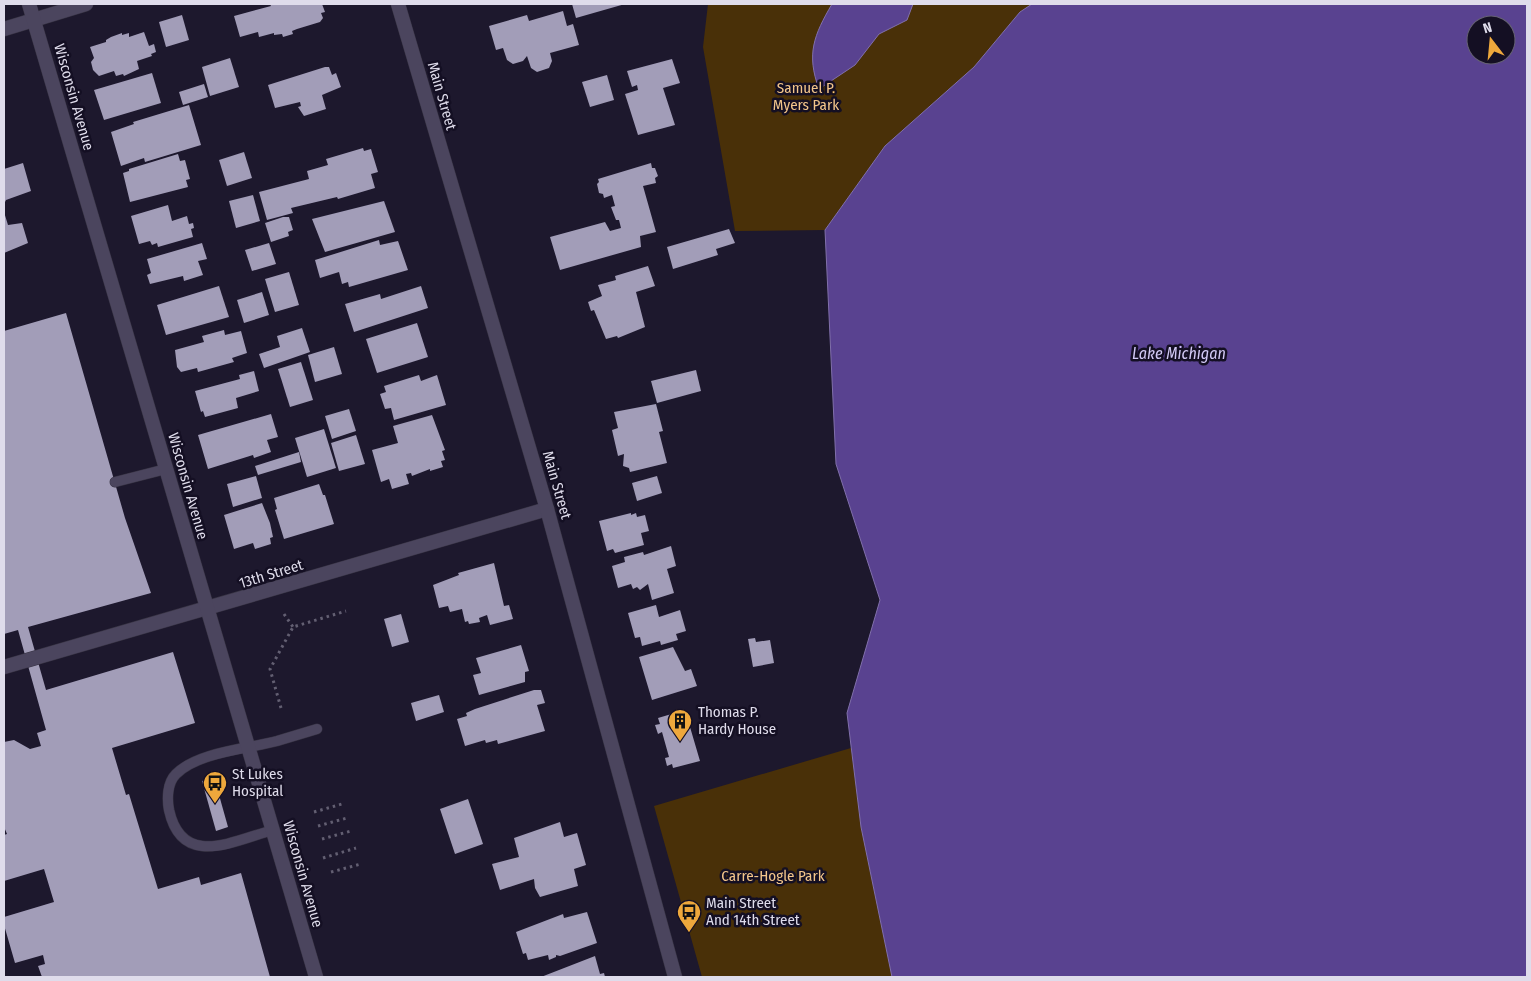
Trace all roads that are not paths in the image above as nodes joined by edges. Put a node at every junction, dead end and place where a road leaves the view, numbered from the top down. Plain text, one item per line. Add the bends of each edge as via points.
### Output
1 (29, 4) edge
2 (86, 4) edge
3 (398, 4) edge
4 (34, 20) junction
5 (4, 29) edge
6 (166, 469) junction
7 (115, 482) dead end
8 (547, 509) junction
9 (207, 609) junction
10 (4, 667) edge
11 (317, 729) dead end
12 (248, 747) junction
13 (273, 830) junction
14 (316, 977) edge
15 (675, 977) edge

1 - 4 street, Wisconsin Avenue
2 - 4 street
3 - 8 street, Main Street
4 - 5 street
4 - 6 street, Wisconsin Avenue
6 - 7 lane
6 - 9 street, Wisconsin Avenue
8 - 9 street, 13th Street
8 - 15 street, Main Street
9 - 10 street, 13th Street
9 - 12 street, Wisconsin Avenue
11 - 12 lane
12 - 13 street, Wisconsin Avenue
12 - 13 lane via 198,761 175,775 167,795 170,812 176,831 188,843 208,848
13 - 14 street, Wisconsin Avenue

